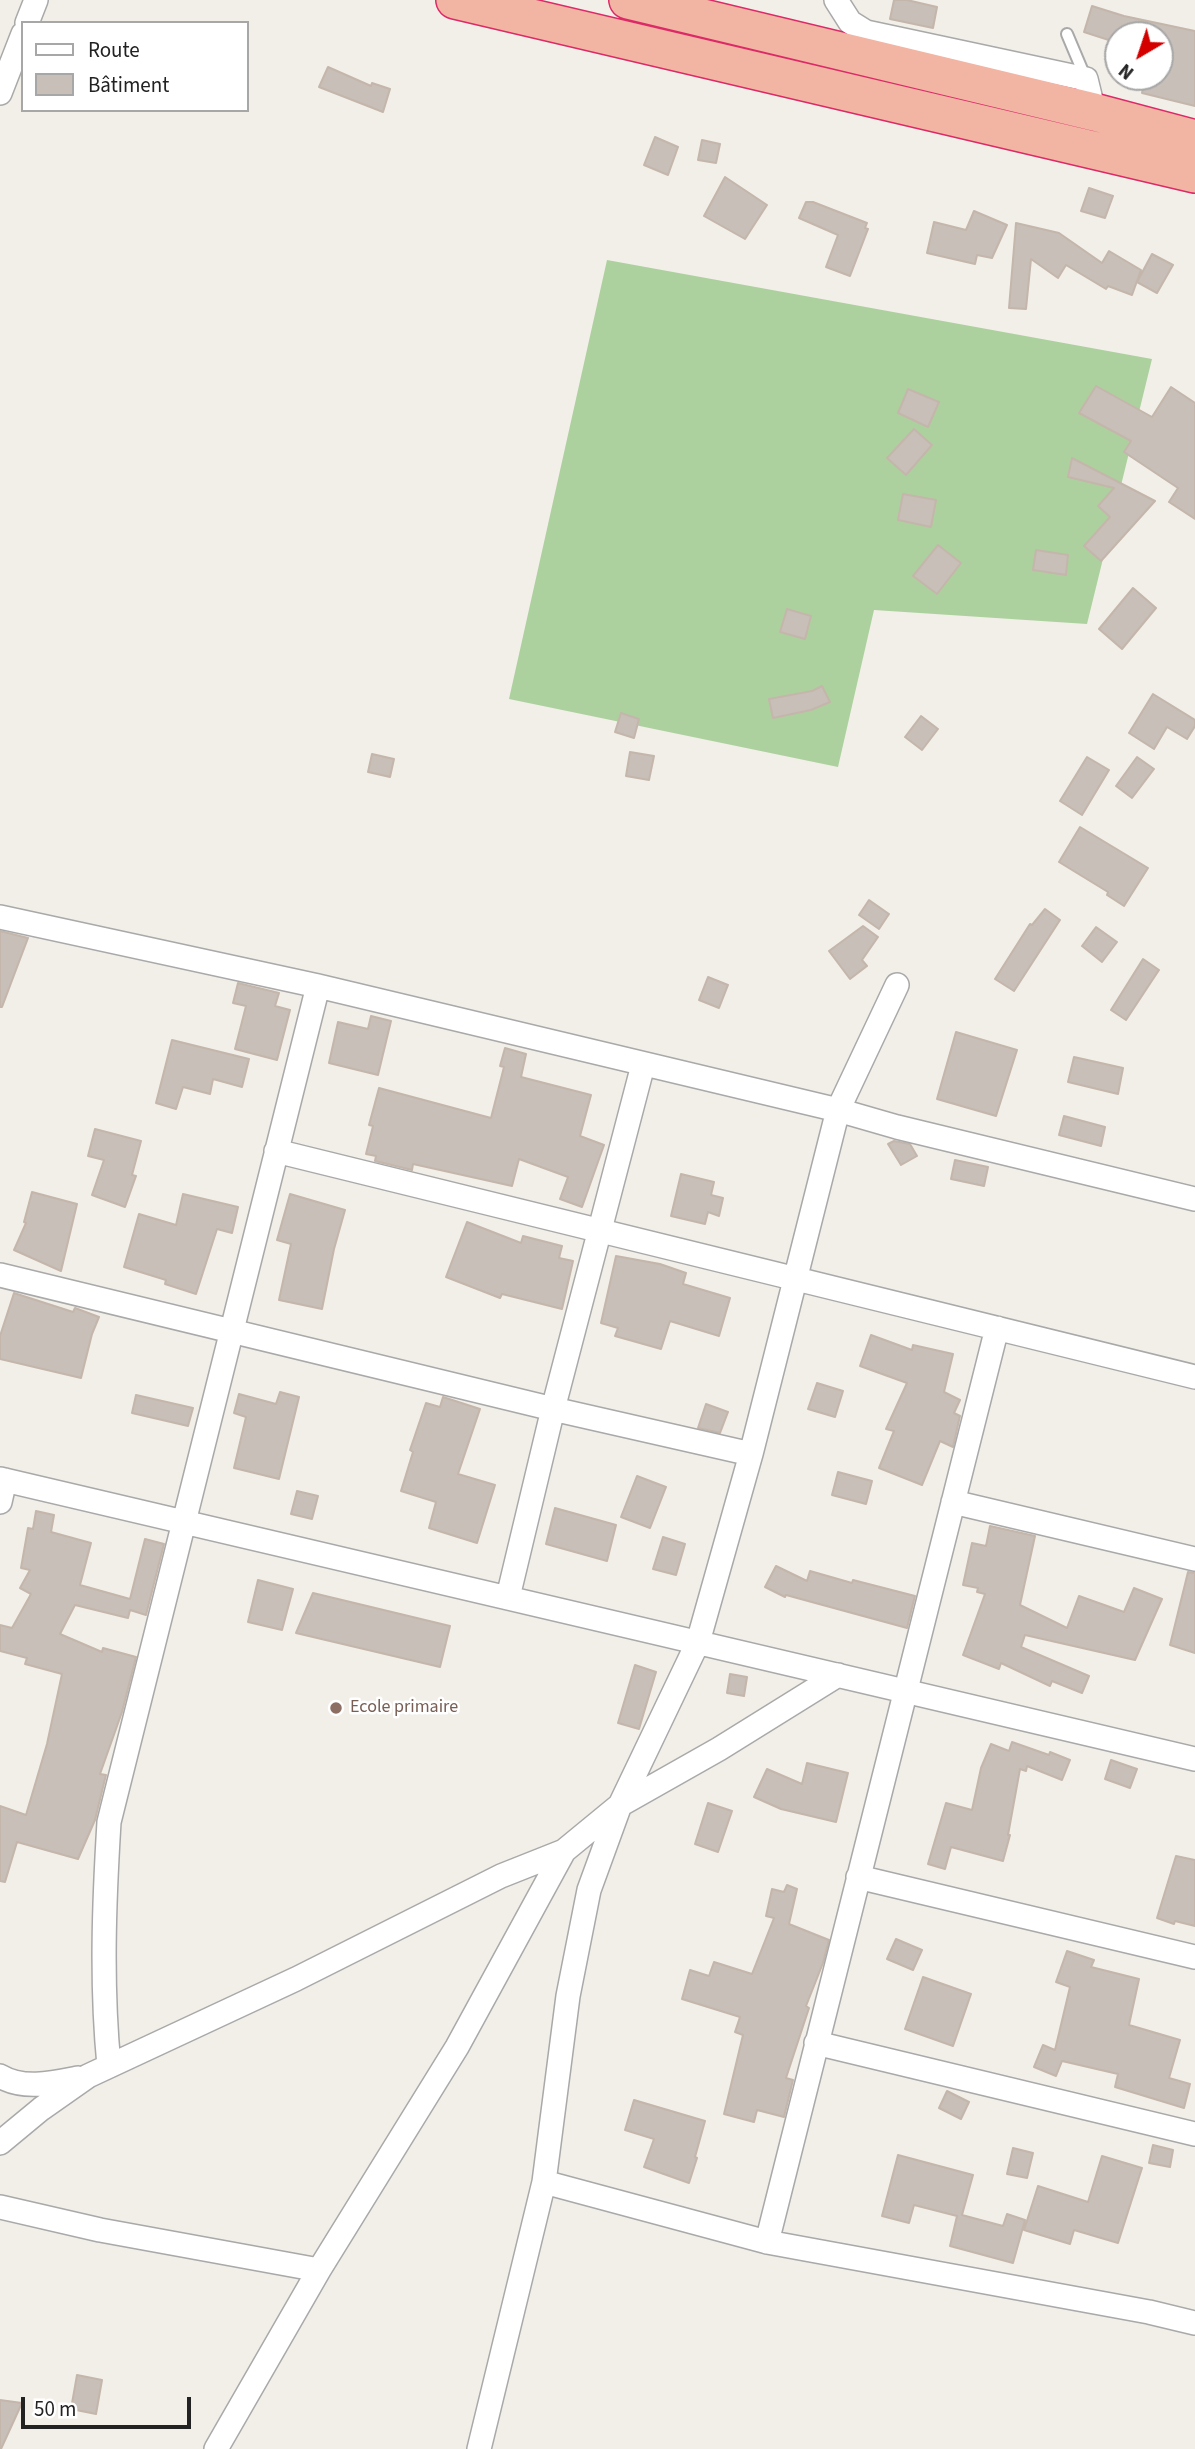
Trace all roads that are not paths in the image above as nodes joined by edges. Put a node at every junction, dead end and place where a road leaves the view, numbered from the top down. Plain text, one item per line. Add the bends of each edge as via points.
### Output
1 (36, 0) edge
2 (455, 0) edge
3 (628, 0) edge
4 (836, 0) edge
5 (687, 7) edge
6 (28, 21) edge
7 (1067, 34) dead end
8 (21, 39) edge
9 (0, 93) edge
10 (1090, 95) junction
11 (1195, 139) edge
12 (1195, 174) edge
13 (0, 917) edge
14 (897, 985) dead end
15 (318, 986) junction
16 (643, 1065) junction
17 (838, 1110) junction
18 (276, 1151) junction
19 (1195, 1199) edge
20 (599, 1230) junction
21 (0, 1275) edge
22 (795, 1279) junction
23 (997, 1328) junction
24 (232, 1332) junction
25 (1195, 1377) edge
26 (553, 1409) junction
27 (751, 1454) junction
28 (2, 1487) edge
29 (953, 1502) junction
30 (185, 1522) junction
31 (1195, 1559) edge
32 (508, 1597) junction
33 (698, 1642) junction
34 (838, 1675) junction
35 (905, 1690) junction
36 (1195, 1759) edge
37 (620, 1805) junction
38 (564, 1851) junction
39 (858, 1877) junction
40 (1195, 1957) edge
41 (816, 2043) junction
42 (109, 2066) junction
43 (0, 2076) edge
44 (88, 2076) junction
45 (1195, 2134) edge
46 (0, 2143) edge
47 (544, 2182) junction
48 (0, 2207) edge
49 (767, 2242) junction
50 (319, 2270) junction
51 (1195, 2323) edge
52 (216, 2449) edge
53 (479, 2449) edge

1 - 6 street
2 - 12 highway
3 - 5 highway
4 - 10 street via 850,22 866,32
5 - 10 highway
7 - 10 lane
8 - 9 street
10 - 11 highway
13 - 15 street
14 - 17 street
15 - 16 street
15 - 18 street
16 - 17 street
16 - 20 street
17 - 19 street
17 - 22 street
18 - 20 street
18 - 24 street
20 - 22 street
20 - 26 street
21 - 24 street
22 - 23 street
22 - 27 street
23 - 25 street
23 - 29 street
24 - 26 street
24 - 30 street
26 - 27 street
26 - 32 street
27 - 33 street
28 - 30 street
29 - 31 street
29 - 35 street
30 - 32 street
30 - 42 street via 109,1822 103,1944
32 - 33 street
33 - 34 street
33 - 37 street
34 - 35 street
34 - 37 street
35 - 36 street
35 - 39 street
37 - 38 street
37 - 47 street via 589,1890 578,1936
38 - 42 street via 501,1876
38 - 50 street via 457,2047
39 - 40 street
39 - 41 street
41 - 45 street
41 - 49 street
42 - 44 street
43 - 44 street via 10,2082 48,2084
44 - 46 street
47 - 49 street
47 - 53 street
48 - 50 street
49 - 51 street
50 - 52 street

